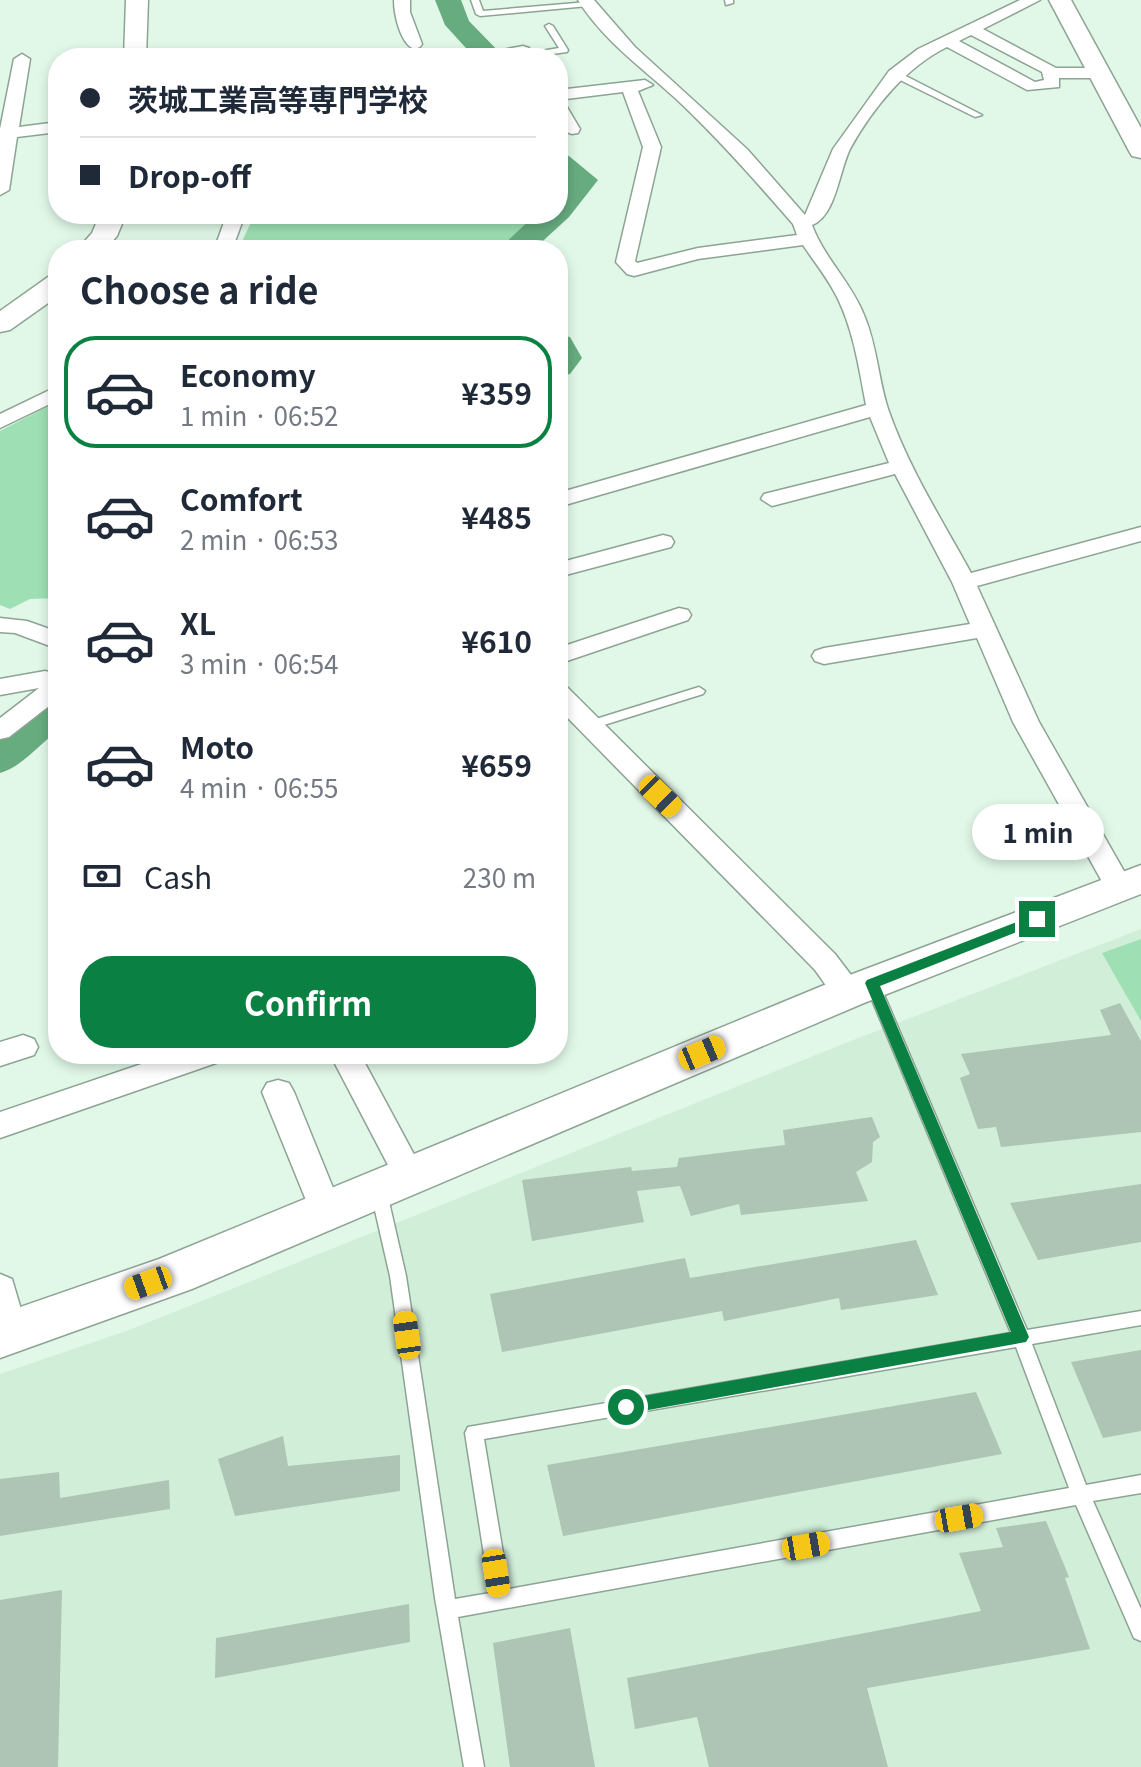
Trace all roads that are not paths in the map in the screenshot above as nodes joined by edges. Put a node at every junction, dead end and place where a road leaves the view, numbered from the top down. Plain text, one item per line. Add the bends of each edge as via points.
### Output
1 (137, 0) edge
2 (402, 0) edge
3 (475, 0) edge
4 (1032, 0) edge
5 (1060, 0) edge
6 (587, 2) edge
7 (549, 26) dead end
8 (972, 30) junction
9 (948, 41) junction
10 (414, 44) dead end
11 (135, 48) edge
12 (563, 48) edge
13 (22, 59) dead end
14 (1050, 73) junction
15 (1099, 73) junction
16 (895, 74) junction
17 (666, 81) junction
18 (629, 88) junction
19 (568, 94) edge
20 (978, 115) dead end
21 (568, 122) edge
22 (48, 128) edge
23 (572, 129) dead end
24 (6, 133) edge
25 (1141, 151) edge
26 (0, 190) edge
27 (805, 231) junction
28 (48, 290) edge
29 (0, 324) edge
30 (48, 397) edge
31 (877, 408) junction
32 (0, 422) edge
33 (901, 466) junction
34 (568, 497) edge
35 (772, 499) dead end
36 (1141, 534) edge
37 (663, 542) dead end
38 (568, 567) edge
39 (964, 582) junction
40 (679, 615) dead end
41 (0, 625) edge
42 (985, 629) junction
43 (48, 637) edge
44 (568, 653) edge
45 (824, 656) dead end
46 (48, 680) edge
47 (0, 687) edge
48 (699, 691) dead end
49 (48, 692) edge
50 (568, 704) edge
51 (588, 726) junction
52 (0, 731) edge
53 (1130, 883) edge
54 (861, 988) junction
55 (169, 1064) edge
56 (349, 1064) edge
57 (278, 1092) dead end
58 (0, 1125) edge
59 (394, 1182) junction
60 (326, 1210) junction
61 (0, 1289) edge
62 (1141, 1318) edge
63 (5, 1334) edge
64 (1021, 1337) junction
65 (1141, 1484) edge
66 (1081, 1496) junction
67 (501, 1601) junction
68 (447, 1610) junction
69 (1141, 1631) edge
70 (474, 1767) edge

1 - 11 street
2 - 10 street
3 - 6 lane via 480,14
4 - 8 street
5 - 15 street
6 - 17 street via 629,50
7 - 12 lane
8 - 9 street
8 - 14 street
9 - 14 street via 1033,87 1053,84
9 - 16 street
13 - 24 street
14 - 15 street
15 - 25 street
16 - 20 lane
16 - 27 street via 842,149
17 - 18 street
17 - 27 street via 741,153
18 - 19 street
18 - 27 street via 652,147 625,262 634,270 664,258
21 - 23 street
22 - 24 street
24 - 26 street
27 - 31 street via 855,316
28 - 29 street
30 - 32 street
31 - 33 street
31 - 34 street
33 - 35 street
33 - 39 street
36 - 39 street
37 - 38 street
39 - 42 street
40 - 44 street
41 - 43 street
42 - 45 street
42 - 53 street via 1026,722
46 - 47 street
48 - 51 lane
49 - 52 street
50 - 51 street
51 - 54 street via 825,962
53 - 54 street
54 - 59 street
54 - 64 lane
55 - 58 street
56 - 59 street
57 - 60 street
59 - 60 street
59 - 68 lane via 398,1276
60 - 63 street via 175,1274
61 - 63 street
62 - 64 lane
64 - 66 lane
64 - 67 lane via 474,1433
65 - 66 lane
66 - 67 lane
66 - 69 lane
67 - 68 lane
68 - 70 lane

